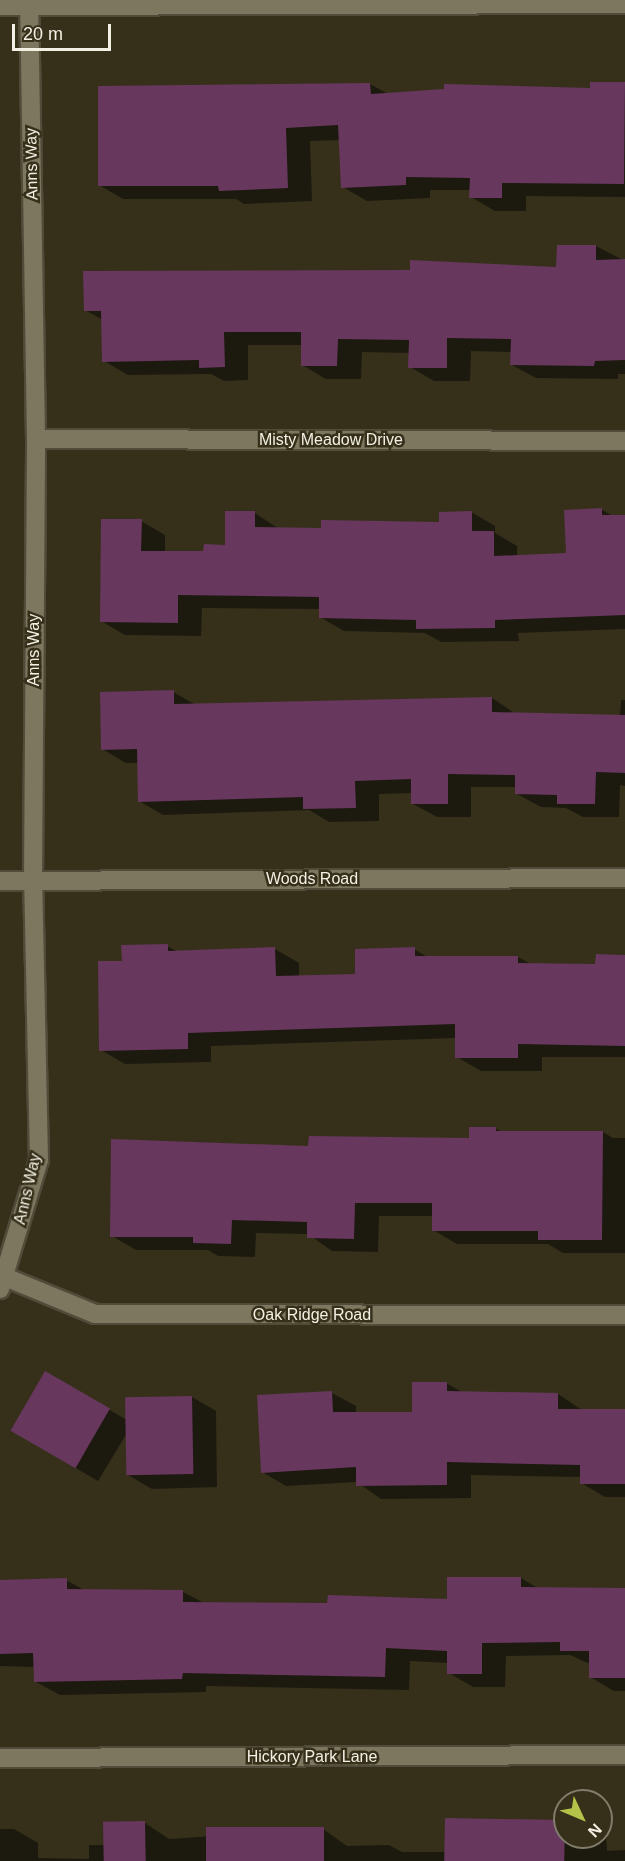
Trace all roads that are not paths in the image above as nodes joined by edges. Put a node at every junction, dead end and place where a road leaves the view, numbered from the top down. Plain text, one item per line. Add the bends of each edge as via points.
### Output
1 (220, 3) edge
2 (625, 4) edge
3 (0, 6) edge
4 (29, 6) junction
5 (36, 439) junction
6 (625, 441) edge
7 (625, 878) edge
8 (0, 881) edge
9 (33, 881) junction
10 (3, 1283) edge
11 (625, 1315) edge
12 (625, 1755) edge
13 (0, 1758) edge

1 - 2 street
1 - 4 street
3 - 4 street
4 - 5 street, Anns Way
5 - 6 street, Misty Meadow Drive
5 - 9 street, Anns Way
7 - 9 street, Woods Road
8 - 9 street, Woods Road
9 - 10 street, Anns Way via 39,1160
10 - 11 street, Oak Ridge Road via 95,1314
12 - 13 street, Hickory Park Lane

